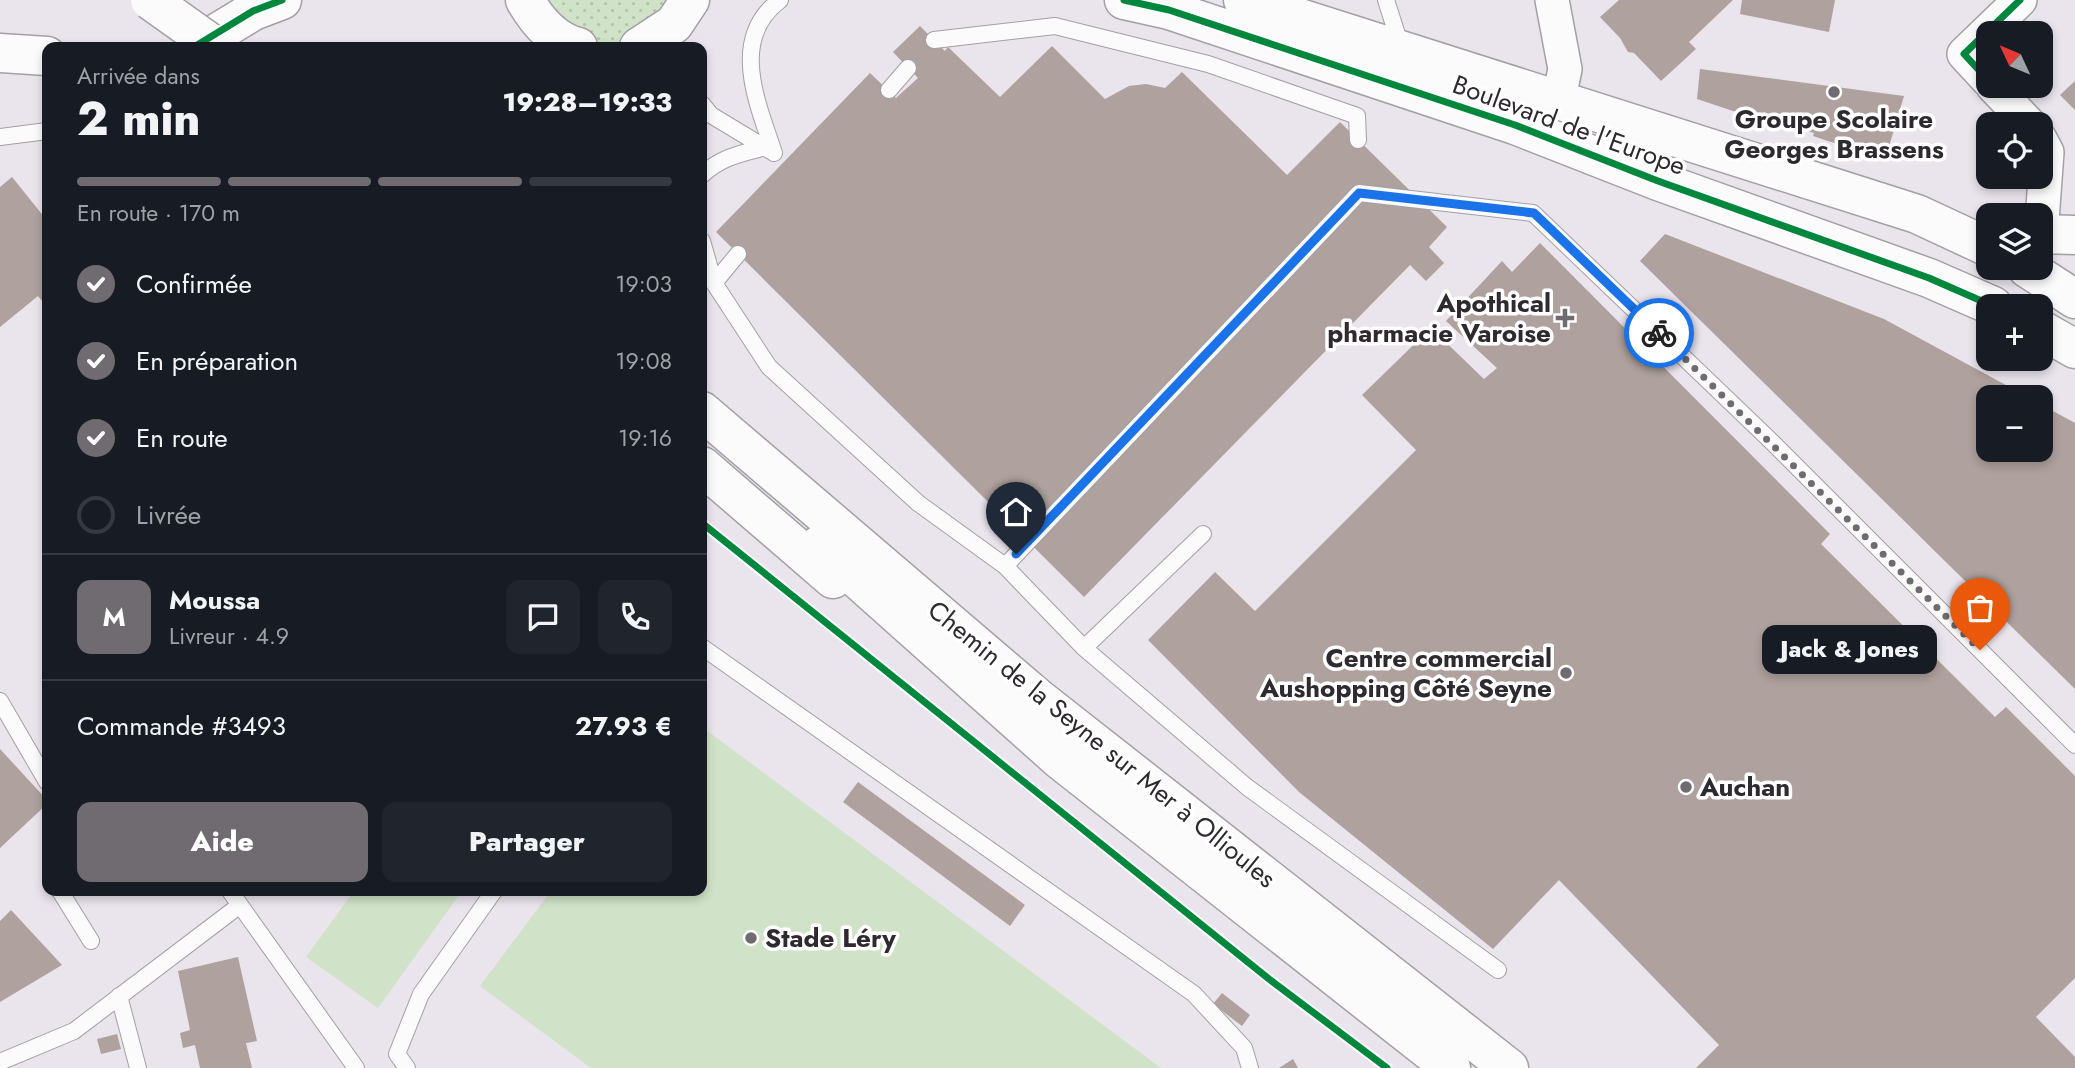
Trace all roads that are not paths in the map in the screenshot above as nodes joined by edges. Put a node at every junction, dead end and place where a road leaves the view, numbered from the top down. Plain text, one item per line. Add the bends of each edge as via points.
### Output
1 (150, 0) edge
2 (183, 0) edge
3 (282, 0) edge
4 (780, 0) edge
5 (1124, 0) edge
6 (1243, 0) edge
7 (1385, 0) edge
8 (1552, 0) edge
9 (2020, 0) edge
10 (524, 1) edge
11 (685, 15) edge
12 (1998, 21) edge
13 (934, 40) dead end
14 (202, 42) edge
15 (209, 42) edge
16 (241, 42) edge
17 (566, 42) edge
18 (646, 42) edge
19 (1976, 42) edge
20 (1402, 49) junction
21 (0, 53) edge
22 (42, 56) edge
23 (1976, 67) edge
24 (908, 68) dead end
25 (889, 90) dead end
26 (1559, 98) junction
27 (2004, 98) edge
28 (707, 110) edge
29 (2018, 112) edge
30 (42, 132) edge
31 (1542, 136) junction
32 (0, 137) edge
33 (1358, 140) dead end
34 (768, 150) junction
35 (1604, 158) junction
36 (707, 170) edge
37 (2053, 234) edge
38 (2075, 235) edge
39 (1976, 237) edge
40 (1976, 238) edge
41 (738, 254) dead end
42 (707, 258) edge
43 (2046, 280) edge
44 (714, 283) junction
45 (1976, 299) edge
46 (2075, 299) edge
47 (2053, 336) edge
48 (2075, 349) edge
49 (707, 415) edge
50 (707, 445) edge
51 (707, 470) edge
52 (1203, 534) dead end
53 (1004, 566) junction
54 (1084, 648) junction
55 (707, 651) edge
56 (0, 701) edge
57 (2075, 745) edge
58 (1060, 760) junction
59 (42, 773) edge
60 (63, 896) edge
61 (234, 896) edge
62 (490, 896) edge
63 (240, 905) junction
64 (91, 941) dead end
65 (1498, 970) dead end
66 (119, 996) junction
67 (0, 1062) edge
68 (138, 1068) edge
69 (356, 1068) edge
70 (407, 1068) edge
71 (1250, 1068) edge
72 (1451, 1068) edge
73 (1509, 1068) edge

1 - 15 main road, bridge
2 - 16 main road
3 - 14 main road via 253,11
4 - 34 lane via 767,9 754,38 749,65
5 - 31 main road, Boulevard de l'Europe via 1169,10
6 - 20 main road, Boulevard de l'Europe
7 - 20 lane
8 - 26 street via 1565,69
9 - 12 street
10 - 17 main road via 538,20
11 - 18 main road
13 - 33 lane via 1055,26 1208,64 1357,116
19 - 23 street via 1964,54
20 - 26 main road, Boulevard de l'Europe
21 - 22 main road
24 - 25 lane
26 - 31 main road
26 - 39 main road, Boulevard de l'Europe
27 - 29 street
28 - 34 lane
30 - 32 lane
31 - 35 main road, Boulevard de l'Europe
34 - 36 lane via 732,155
35 - 40 main road, Boulevard de l'Europe via 1647,151 1930,240
35 - 45 main road, Boulevard de l'Europe
37 - 38 main road
41 - 44 lane
42 - 44 lane
43 - 46 main road
44 - 53 lane via 769,367 918,503
47 - 48 main road
49 - 73 main road, Chemin de la Seyne sur Mer à Ollioules via 1038,698
50 - 58 main road, Chemin de la Seyne sur Mer à Ollioules
51 - 58 main road via 1003,719
52 - 54 lane
53 - 54 lane
53 - 57 lane via 1359,193 1534,213 1771,441
54 - 65 lane via 1247,787
55 - 71 lane via 1194,994 1244,1048
56 - 59 lane
58 - 72 main road, Chemin de la Seyne sur Mer à Ollioules
60 - 64 lane
61 - 63 lane
62 - 70 lane via 421,994 397,1054
63 - 66 lane
63 - 69 lane
66 - 67 lane via 74,1031
66 - 68 lane

